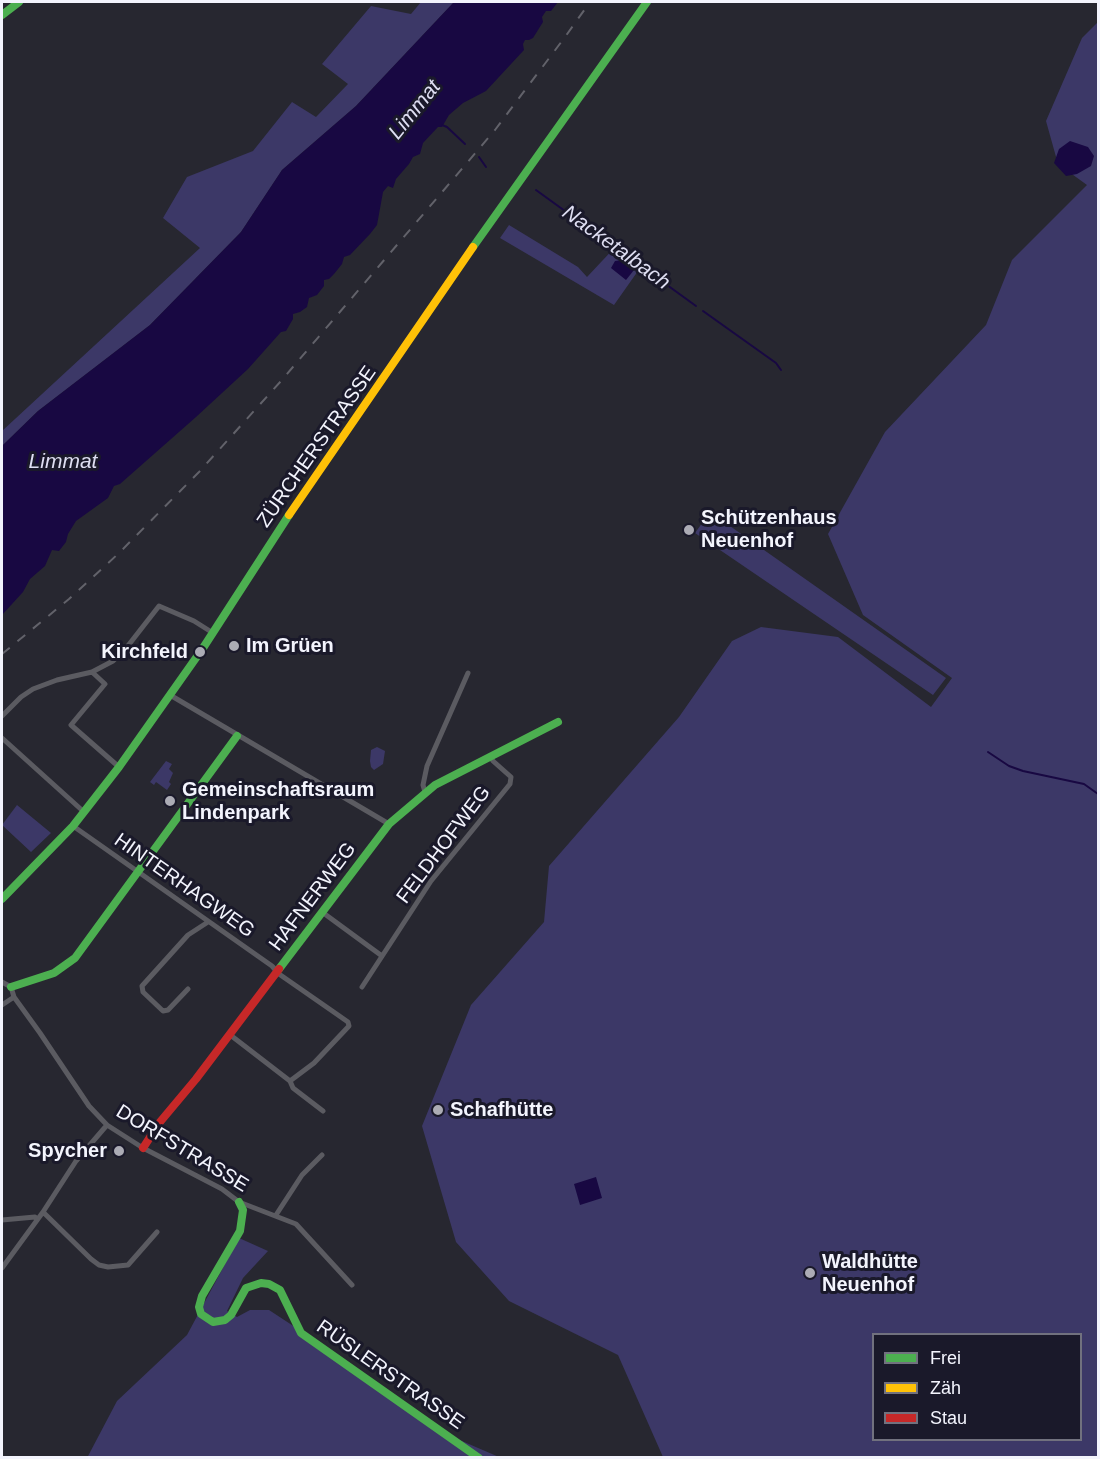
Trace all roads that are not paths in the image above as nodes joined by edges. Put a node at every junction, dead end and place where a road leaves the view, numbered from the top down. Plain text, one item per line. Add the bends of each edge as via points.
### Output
1 (19, 2) edge
2 (647, 2) edge
3 (2, 15) edge
4 (213, 633) junction
5 (92, 672) junction
6 (468, 673) dead end
7 (170, 695) junction
8 (2, 716) edge
9 (558, 722) dead end
10 (237, 736) junction
11 (2, 738) edge
12 (490, 756) junction
13 (119, 767) junction
14 (425, 792) junction
15 (84, 812) junction
16 (389, 824) junction
17 (73, 825) junction
18 (138, 872) junction
19 (2, 899) edge
20 (322, 912) junction
21 (208, 922) junction
22 (382, 956) junction
23 (277, 971) junction
24 (2, 982) edge
25 (11, 987) junction
26 (362, 987) dead end
27 (188, 989) dead end
28 (14, 997) junction
29 (2, 1005) edge
30 (229, 1034) junction
31 (290, 1081) junction
32 (323, 1111) dead end
33 (107, 1125) junction
34 (143, 1148) junction
35 (321, 1155) dead end
36 (239, 1202) junction
37 (42, 1212) junction
38 (276, 1215) junction
39 (37, 1218) junction
40 (2, 1220) edge
41 (157, 1232) dead end
42 (2, 1268) edge
43 (352, 1285) dead end
44 (479, 1458) edge

1 - 3 main road
2 - 4 main road, ZÜRCHERSTRASSE via 467,256
4 - 5 street via 159,606 113,661
4 - 7 main road, ZÜRCHERSTRASSE
5 - 8 street via 33,689
5 - 13 street via 105,684 71,725
6 - 14 street via 427,766
7 - 10 street
7 - 13 main road, ZÜRCHERSTRASSE
9 - 12 main road, HAFNERWEG
10 - 16 street
10 - 18 main road
11 - 15 street
12 - 14 main road, HAFNERWEG
12 - 22 street, FELDHOFWEG via 511,777 510,784 431,881
13 - 15 main road, ZÜRCHERSTRASSE
14 - 16 main road, HAFNERWEG
15 - 17 main road, ZÜRCHERSTRASSE
16 - 20 main road, HAFNERWEG
17 - 18 street, HINTERHAGWEG
17 - 19 main road, ZÜRCHERSTRASSE
18 - 21 street, HINTERHAGWEG
18 - 25 main road via 75,958 54,973
20 - 22 street
20 - 23 main road, HAFNERWEG
21 - 23 street, HINTERHAGWEG
21 - 27 street via 188,935 142,986 143,992 163,1011
22 - 26 street, FELDHOFWEG
23 - 30 main road, HAFNERWEG
23 - 31 street, HINTERHAGWEG via 349,1026 314,1063
24 - 25 street
25 - 28 street, DORFSTRASSE
28 - 29 street
28 - 33 street, DORFSTRASSE via 88,1106
30 - 31 street
30 - 34 main road, HAFNERWEG
31 - 32 street via 293,1088
33 - 34 street, DORFSTRASSE
33 - 37 street via 76,1161
34 - 36 street, DORFSTRASSE via 203,1178
35 - 38 street via 302,1175
36 - 38 street, DORFSTRASSE
36 - 44 main road, RÜSLERSTRASSE via 243,1210 240,1232 202,1296 201,1314 213,1322 225,1320 246,1288 269,1284 280,1290 301,1333
37 - 39 street
37 - 41 street via 91,1259 108,1267 128,1265
38 - 43 street, DORFSTRASSE via 296,1224
39 - 40 street
39 - 42 street

